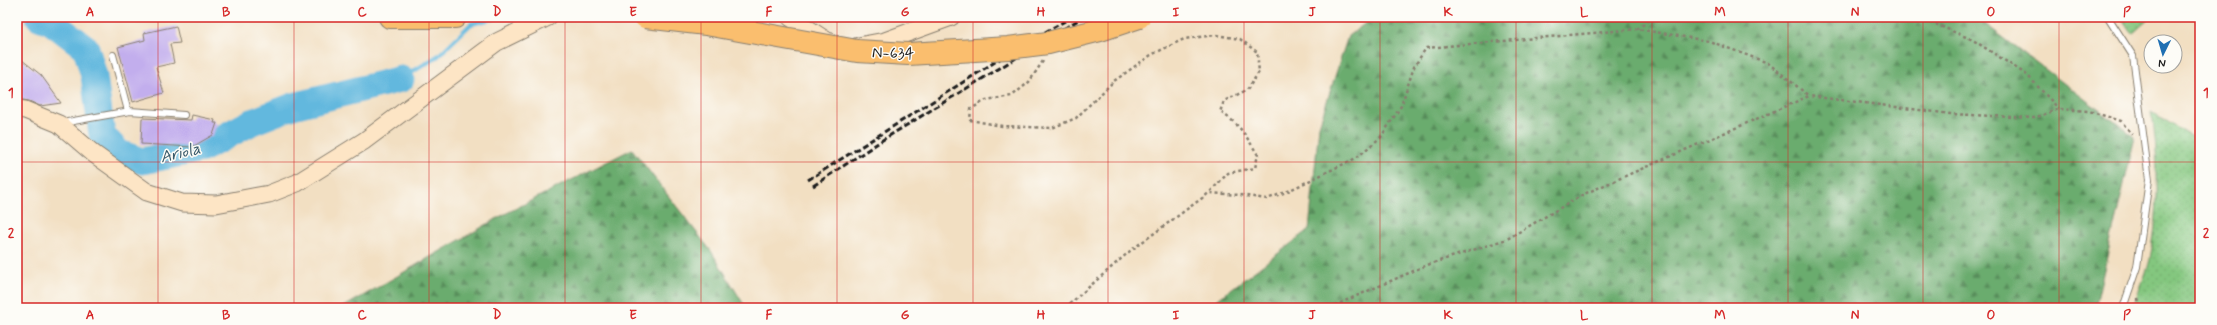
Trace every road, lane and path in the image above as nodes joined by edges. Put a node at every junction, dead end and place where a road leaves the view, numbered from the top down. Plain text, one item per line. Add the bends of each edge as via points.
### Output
1 (390, 17) edge
2 (455, 17) edge
3 (548, 17) edge
4 (644, 17) edge
5 (790, 17) edge
6 (951, 17) edge
7 (1139, 17) edge
8 (1654, 17) edge
9 (1918, 17) edge
10 (2108, 17) edge
11 (1637, 29) junction
12 (113, 55) dead end
13 (1044, 60) dead end
14 (1809, 96) junction
15 (17, 109) edge
16 (2059, 109) junction
17 (128, 111) junction
18 (184, 115) dead end
19 (59, 124) junction
20 (2146, 152) junction
21 (1209, 193) junction
22 (1065, 308) edge
23 (1330, 308) edge
24 (2123, 308) edge

1 - 2 highway
3 - 19 street via 497,42 364,141 322,168 297,183 269,194 216,204 182,203 147,192 94,154
4 - 7 highway, N-634, bridge via 706,24 857,51 908,54 1001,49 1048,43
5 - 6 street via 827,41 852,48 885,41
8 - 11 path
9 - 16 path via 1973,40 2027,75
10 - 20 lane via 2133,56
11 - 14 path via 1709,41 1761,60
11 - 21 path via 1426,48 1414,68 1401,106 1389,125 1381,137 1356,158 1267,199
12 - 17 lane
13 - 21 path via 1029,82 1012,96 986,100 971,109 970,120 1002,126 1052,128 1076,118 1114,81 1151,55 1184,39 1222,36 1240,39 1257,52 1259,72 1248,90 1224,101 1220,112 1234,120 1258,155 1255,168 1228,173
14 - 16 path via 1951,114 2027,118
14 - 23 path via 1584,194 1507,239 1428,266
15 - 19 street
16 - 20 path via 2089,111 2121,121
17 - 18 lane
17 - 19 lane
20 - 24 lane via 2148,180 2137,267
21 - 22 path via 1130,252

